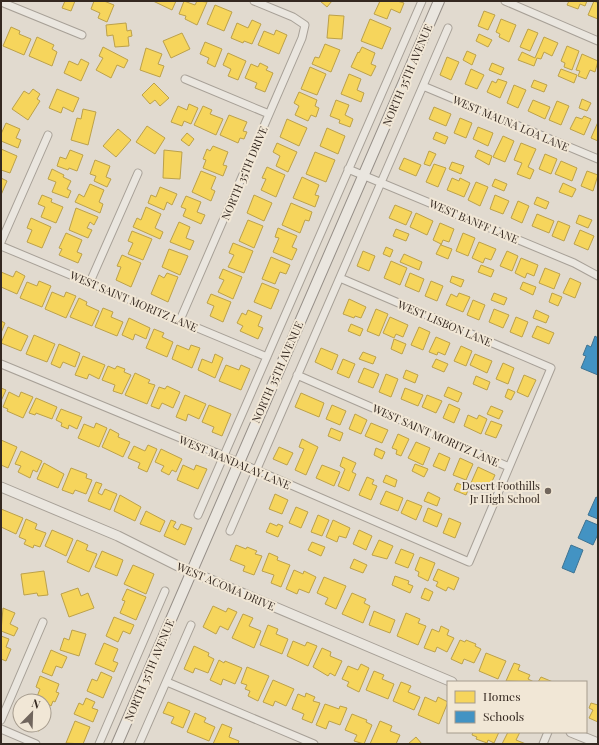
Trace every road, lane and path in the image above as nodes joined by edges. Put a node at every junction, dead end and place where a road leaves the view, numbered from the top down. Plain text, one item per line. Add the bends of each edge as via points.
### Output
1 (254, 1) edge
2 (422, 1) edge
3 (439, 1) edge
4 (505, 1) edge
5 (1, 2) edge
6 (448, 28) dead end
7 (82, 35) dead end
8 (598, 41) edge
9 (185, 79) dead end
10 (424, 86) junction
11 (269, 114) junction
12 (48, 135) dead end
13 (598, 159) edge
14 (348, 169) junction
15 (138, 173) dead end
16 (363, 175) junction
17 (382, 183) junction
18 (1, 242) edge
19 (1, 246) edge
20 (598, 276) edge
21 (340, 278) junction
22 (90, 282) junction
23 (180, 320) junction
24 (267, 357) junction
25 (1, 364) edge
26 (297, 375) junction
27 (224, 456) junction
28 (238, 463) junction
29 (509, 467) junction
30 (256, 470) junction
31 (1, 487) edge
32 (198, 515) dead end
33 (230, 531) dead end
34 (191, 572) junction
35 (165, 591) dead end
36 (43, 622) dead end
37 (190, 625) dead end
38 (450, 681) edge
39 (167, 682) junction
40 (1, 720) edge
41 (1, 729) edge
42 (548, 733) edge
43 (574, 733) edge
44 (598, 743) edge
45 (36, 744) edge
46 (99, 744) edge
47 (116, 744) edge
48 (140, 744) edge
49 (314, 744) edge
50 (543, 744) edge

1 - 11 street, NORTH 35TH DRIVE via 293,17 305,25 302,38
2 - 14 street, NORTH 35TH AVENUE
3 - 16 main road, NORTH 35TH AVENUE
4 - 8 street
5 - 7 street
6 - 10 street, NORTH 35TH AVENUE
9 - 11 street
10 - 13 street, WEST MAUNA LOA LANE
10 - 17 street, NORTH 35TH AVENUE
11 - 23 street, NORTH 35TH DRIVE
12 - 18 street
14 - 16 street, WEST BANFF LANE
14 - 24 street, NORTH 35TH AVENUE
15 - 22 street
16 - 17 street, WEST BANFF LANE
16 - 28 main road, NORTH 35TH AVENUE
17 - 20 street, WEST BANFF LANE via 574,262
17 - 21 street, NORTH 35TH AVENUE
19 - 22 street, WEST SAINT MORITZ LANE
21 - 26 street, NORTH 35TH AVENUE
21 - 29 street, WEST LISBON LANE via 551,368
22 - 23 street, WEST SAINT MORITZ LANE
23 - 24 street, WEST SAINT MORITZ LANE
24 - 27 street, NORTH 35TH AVENUE
25 - 27 street, WEST MANDALAY LANE
26 - 29 street, WEST SAINT MORITZ LANE
26 - 30 street, NORTH 35TH AVENUE
27 - 28 street, WEST MANDALAY LANE
27 - 32 street, NORTH 35TH AVENUE
28 - 30 street, WEST MANDALAY LANE
28 - 34 main road, NORTH 35TH AVENUE
29 - 30 street, WEST MANDALAY LANE via 469,562
30 - 33 street, NORTH 35TH AVENUE
31 - 34 street, WEST ACOMA DRIVE via 93,525
34 - 38 street, WEST ACOMA DRIVE
34 - 47 main road, NORTH 35TH AVENUE
35 - 46 street, NORTH 35TH AVENUE
36 - 40 street
37 - 39 street, NORTH 35TH AVENUE
39 - 48 street, NORTH 35TH AVENUE
39 - 49 street
41 - 45 street
42 - 50 street
43 - 44 street

